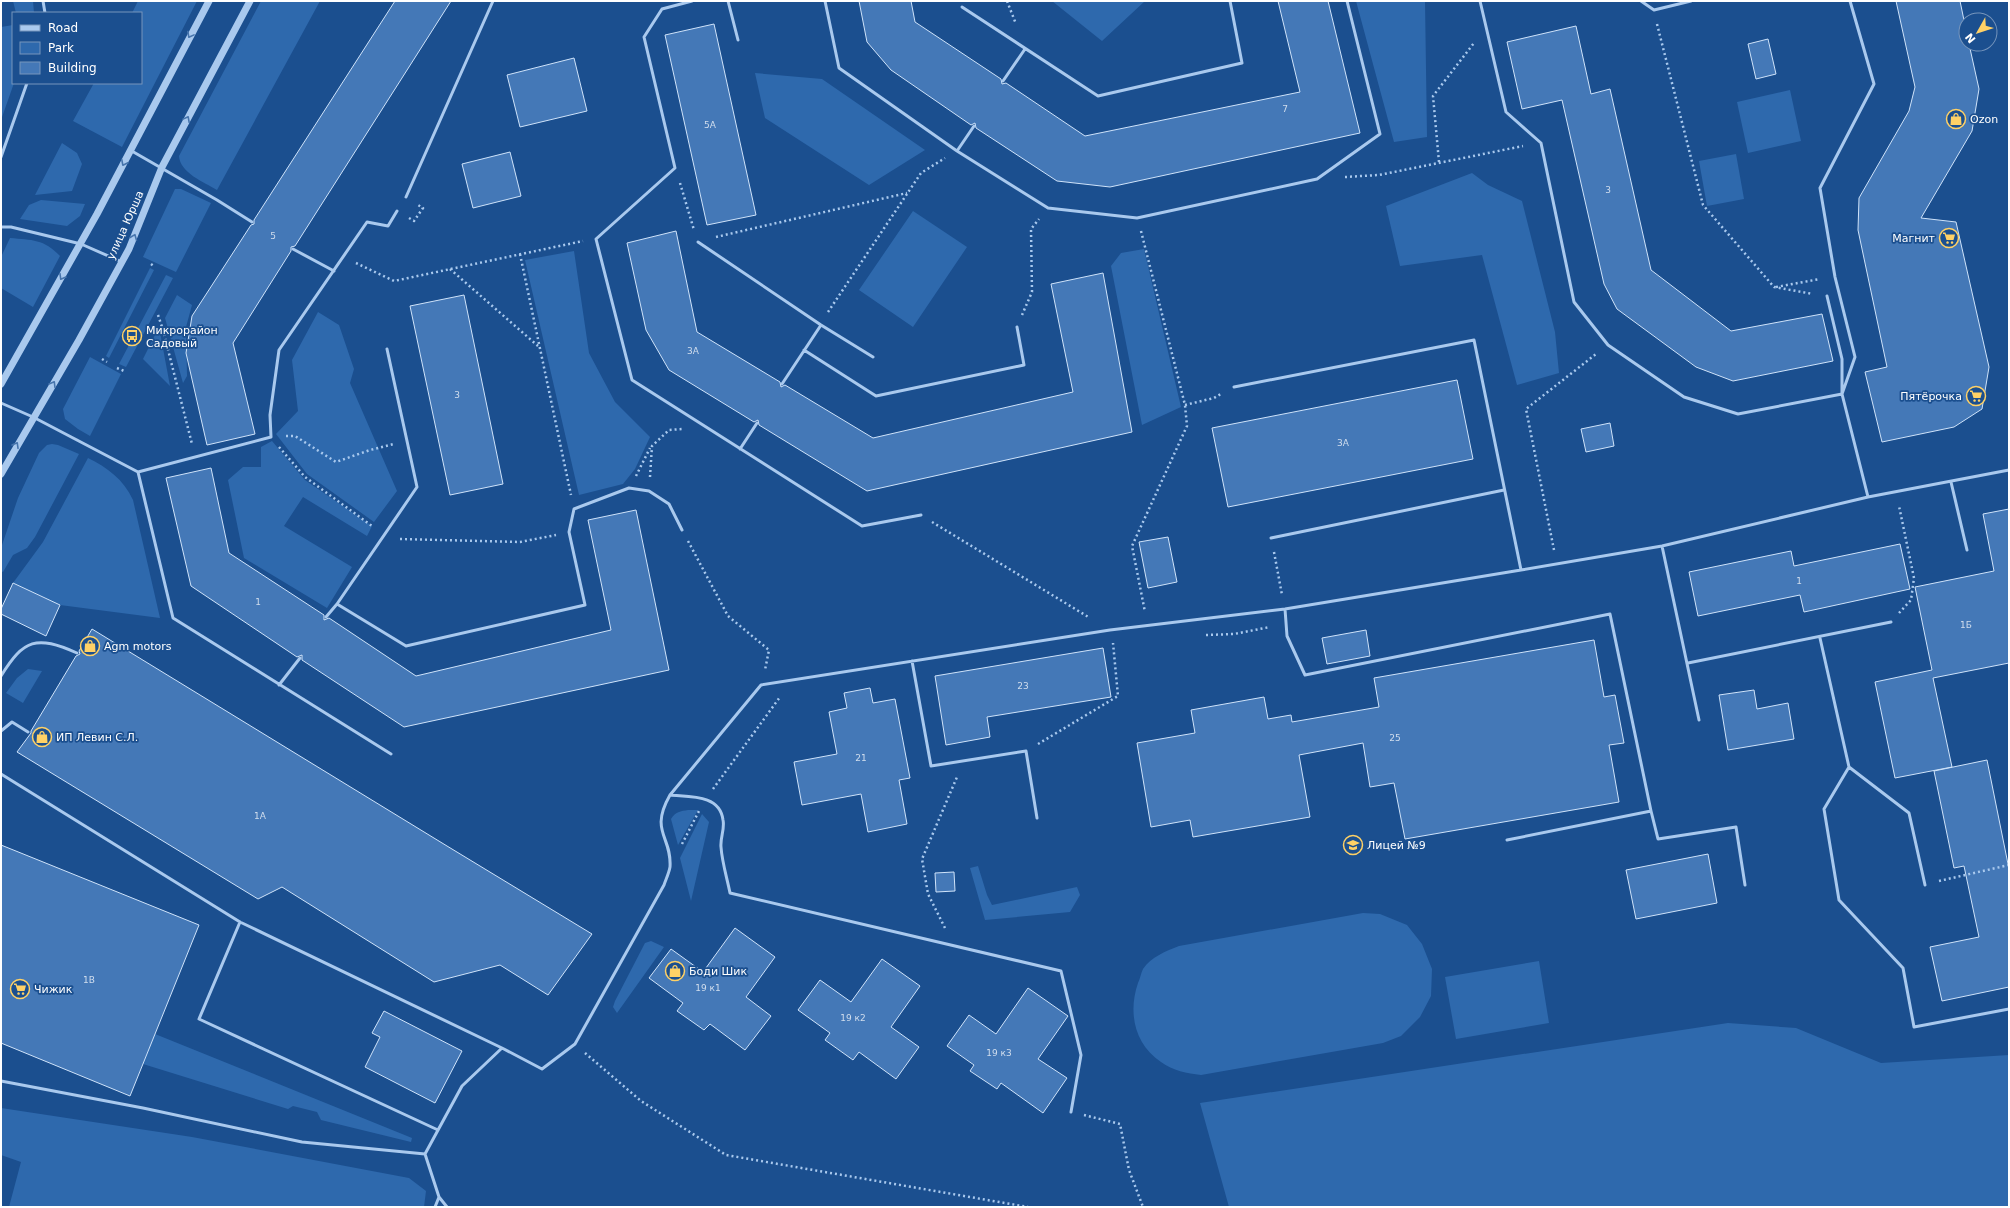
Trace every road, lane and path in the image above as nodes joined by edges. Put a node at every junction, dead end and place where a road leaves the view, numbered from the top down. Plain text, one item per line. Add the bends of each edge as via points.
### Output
1 (43, 1) edge
2 (209, 1) edge
3 (250, 1) edge
4 (493, 1) edge
5 (692, 1) edge
6 (728, 1) edge
7 (825, 1) edge
8 (1230, 1) edge
9 (1347, 1) edge
10 (1480, 1) edge
11 (1641, 1) edge
12 (1691, 1) edge
13 (1850, 1) edge
14 (962, 7) dead end
15 (1654, 10) junction
16 (45, 12) edge
17 (1486, 28) junction
18 (738, 40) dead end
19 (1025, 49) junction
20 (1003, 81) dead end
21 (27, 84) edge
22 (974, 126) dead end
23 (1541, 143) junction
24 (130, 150) junction
25 (957, 151) junction
26 (1, 157) edge
27 (1439, 162) junction
28 (162, 167) junction
29 (675, 168) junction
30 (1317, 179) junction
31 (906, 193) junction
32 (406, 197) dead end
33 (1048, 208) junction
34 (397, 211) dead end
35 (1137, 218) junction
36 (252, 222) dead end
37 (1, 227) edge
38 (596, 239) junction
39 (698, 242) junction
40 (81, 244) junction
41 (293, 249) dead end
42 (520, 254) junction
43 (122, 262) junction
44 (151, 264) dead end
45 (359, 265) dead end
46 (155, 267) dead end
47 (449, 269) junction
48 (334, 270) junction
49 (1835, 277) junction
50 (1774, 287) junction
51 (1827, 296) joint
52 (158, 315) dead end
53 (820, 324) junction
54 (1017, 327) joint
55 (1608, 345) junction
56 (539, 346) junction
57 (387, 350) dead end
58 (804, 350) junction
59 (873, 357) dead end
60 (102, 359) dead end
61 (107, 362) dead end
62 (117, 368) dead end
63 (124, 371) dead end
64 (1, 384) edge
65 (782, 384) dead end
66 (1234, 386) dead end
67 (1842, 394) junction
68 (1214, 398) dead end
69 (1, 403) edge
70 (1185, 405) junction
71 (33, 417) junction
72 (756, 423) dead end
73 (704, 426) junction
74 (271, 437) junction
75 (408, 441) junction
76 (652, 446) junction
77 (740, 449) junction
78 (196, 458) junction
79 (2009, 470) edge
80 (138, 472) junction
81 (1, 474) edge
82 (1951, 482) junction
83 (629, 488) junction
84 (1504, 490) junction
85 (649, 491) junction
86 (1896, 492) junction
87 (1868, 497) junction
88 (574, 509) junction
89 (921, 515) joint
90 (682, 530) joint
91 (1271, 538) joint
92 (1662, 546) junction
93 (1967, 550) dead end
94 (1557, 564) junction
95 (1521, 570) junction
96 (336, 604) junction
97 (1285, 609) junction
98 (326, 617) dead end
99 (1891, 622) joint
100 (1147, 625) junction
101 (1110, 630) junction
102 (1820, 638) junction
103 (77, 653) dead end
104 (300, 658) dead end
105 (912, 661) junction
106 (1688, 663) junction
107 (1, 676) edge
108 (279, 685) junction
109 (761, 685) junction
110 (1698, 720) dead end
111 (1, 731) edge
112 (28, 732) dead end
113 (1026, 751) junction
114 (391, 754) dead end
115 (963, 761) junction
116 (1849, 767) junction
117 (1, 774) edge
118 (670, 795) junction
119 (1650, 811) junction
120 (1037, 818) dead end
121 (1506, 840) dead end
122 (2009, 865) edge
123 (1924, 885) joint
124 (1745, 886) dead end
125 (240, 922) junction
126 (954, 946) junction
127 (2009, 1009) edge
128 (575, 1044) junction
129 (502, 1048) junction
130 (1, 1081) edge
131 (1071, 1112) joint
132 (438, 1130) junction
133 (425, 1154) junction
134 (439, 1197) junction
135 (435, 1207) edge
136 (447, 1207) edge
137 (1028, 1207) edge
138 (1142, 1207) edge

1 - 16 lane
2 -> 24 street
28 -> 3 street, улица Юрша
4 - 32 lane
5 - 29 lane via 662,9 644,38
6 - 18 lane
7 - 25 lane via 839,68
8 - 19 lane via 1242,63 1098,96
9 - 30 lane via 1380,134
10 - 17 lane
11 - 15 lane
12 - 15 lane
13 - 49 lane via 1874,84 1820,188
14 - 19 lane
15 - 50 path via 1703,205
17 - 23 lane via 1506,112
17 - 27 path via 1434,96
19 - 20 lane
21 - 26 lane
22 - 25 lane
23 - 27 path
23 - 55 lane via 1574,302
24 - 28 lane
24 -> 40 street
25 - 31 path via 921,173
25 - 33 lane
27 - 30 path via 1379,175
28 - 36 lane
43 -> 28 street, улица Юрша
29 - 38 lane
29 - 39 path
30 - 35 lane
31 - 39 path
31 - 53 path
33 - 35 lane
33 - 54 path via 1031,229 1032,292
34 - 48 lane via 388,226 366,222
35 - 70 path
37 - 40 lane via 11,227
38 - 42 path
38 - 73 lane via 632,380
39 - 53 lane
40 - 43 lane
40 -> 64 street
41 - 48 lane
42 - 47 path
42 - 56 path
71 -> 43 street, улица Юрша
44 - 46 path
45 - 47 path via 394,281
47 - 56 path
48 - 74 lane via 279,350 270,415
49 - 50 path
49 - 67 lane via 1855,357
50 - 51 path
51 - 67 lane via 1842,359
52 - 78 path
53 - 58 lane
53 - 59 lane
54 - 58 lane via 1024,365 876,396
55 - 67 lane via 1684,397 1738,414
55 - 94 path via 1526,409
56 - 88 path
57 - 75 lane
58 - 65 lane
60 - 61 path
62 - 63 path
66 - 84 lane via 1474,340
67 - 87 lane
68 - 70 path
69 - 71 lane
70 - 100 path via 1187,426 1132,546
71 - 80 lane
81 -> 71 street, улица Юрша
72 - 77 lane
73 - 76 path via 669,430
73 - 77 lane
74 - 75 path via 295,436 336,462
74 - 78 lane
75 - 96 lane via 417,487
76 - 83 path
76 - 85 path
77 - 89 lane via 862,526
78 - 80 lane
79 - 82 lane
80 - 108 lane via 173,618
82 - 86 lane
82 - 93 lane
83 - 85 lane
83 - 88 lane
84 - 91 lane
84 - 95 lane
85 - 90 lane via 669,504
86 - 87 lane
86 - 99 path via 1914,578 1911,600
87 - 92 lane
88 - 96 lane via 569,532 585,605 406,646
89 - 101 path
90 - 109 path via 728,616 769,650
91 - 97 path
92 - 94 lane
92 - 106 lane
94 - 95 lane
95 - 97 lane
96 - 98 lane
97 - 100 lane
97 - 119 lane via 1287,636 1305,675 1610,614
99 - 102 lane
100 - 101 lane
101 - 105 lane
101 - 113 path via 1118,696
102 - 106 lane
102 - 116 lane
103 - 107 lane via 61,646 36,642 18,652
104 - 108 lane
105 - 109 lane
105 - 115 lane via 931,766
106 - 110 lane
108 - 114 lane
109 - 118 lane
111 - 112 lane via 12,722
113 - 115 lane
113 - 120 lane
115 - 126 path via 922,859 928,894
116 - 123 lane via 1910,813
116 - 127 lane via 1824,808 1839,900 1903,968 1914,1027
117 - 125 lane
118 - 126 lane via 712,801 722,813 724,820 721,846 730,893
118 - 128 lane via 660,823 670,868 664,885
119 - 121 lane
119 - 124 lane via 1658,839 1736,827
122 - 123 path
125 - 129 lane
125 - 132 lane via 199,1018
126 - 131 lane via 1061,971 1081,1054
128 - 129 lane via 542,1069
128 - 137 path via 641,1101 726,1155
129 - 132 lane via 462,1086
130 - 133 lane via 302,1142
131 - 138 path via 1120,1124 1129,1170
132 - 133 lane
133 - 134 lane
134 - 135 lane
134 - 136 lane

